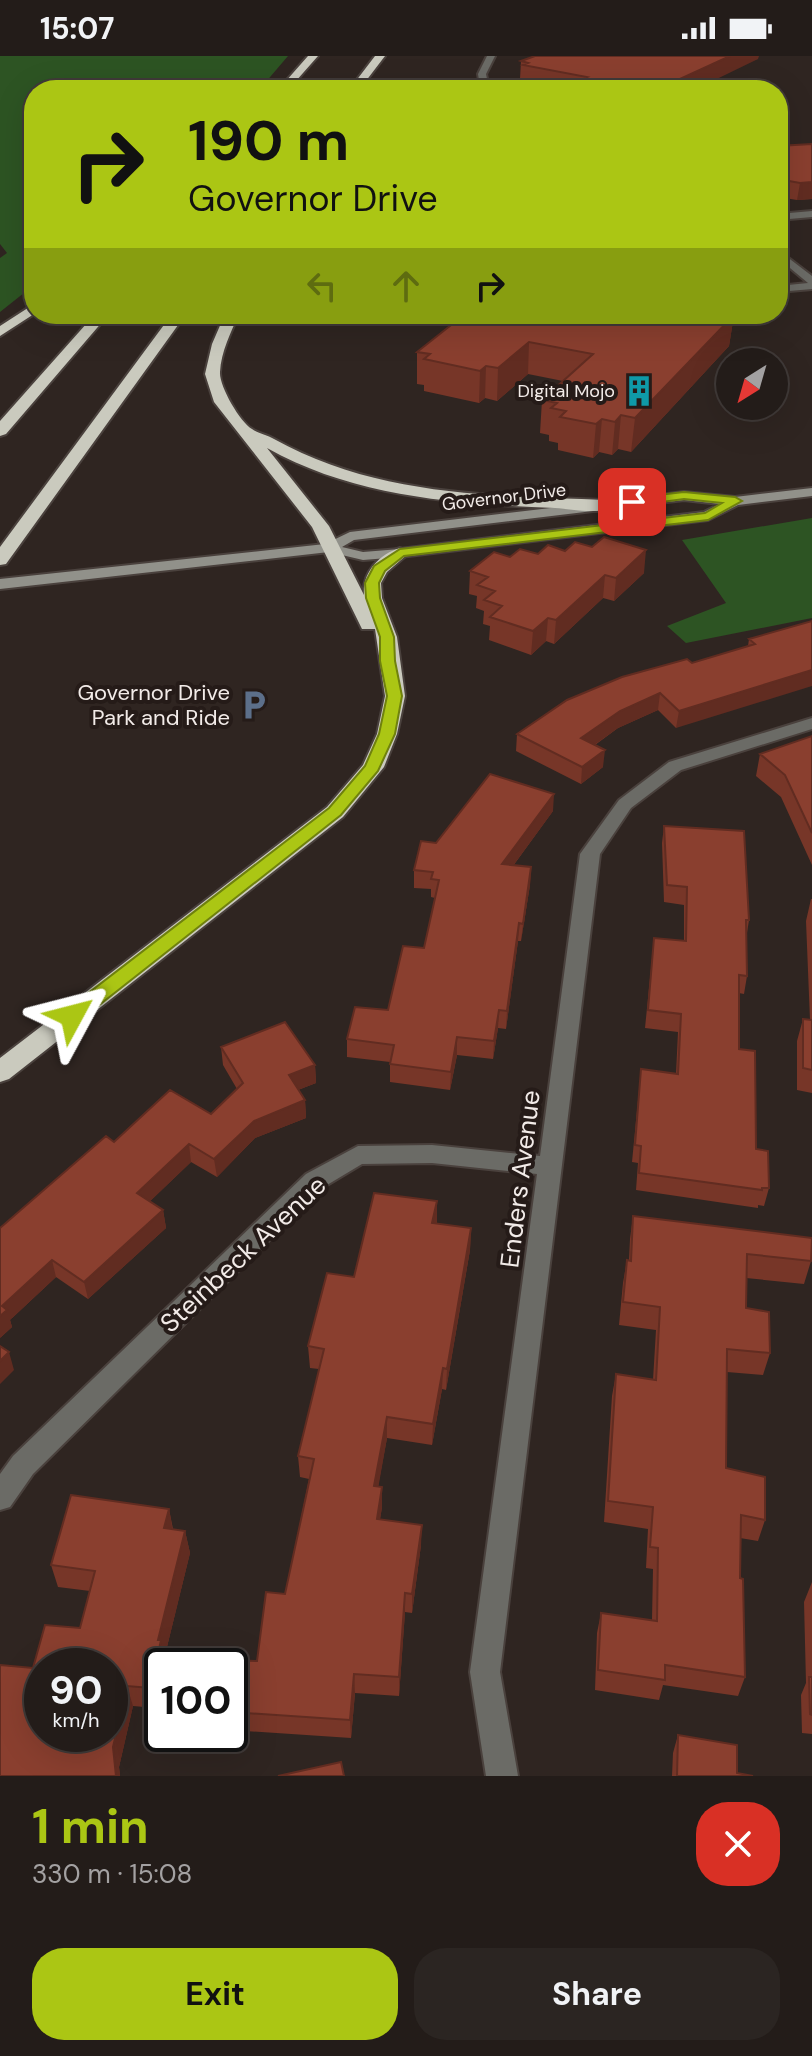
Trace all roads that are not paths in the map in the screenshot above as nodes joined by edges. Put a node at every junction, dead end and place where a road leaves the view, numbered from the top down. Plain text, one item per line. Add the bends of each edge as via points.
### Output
1 (313, 56) edge
2 (380, 56) edge
3 (491, 56) edge
4 (292, 80) edge
5 (362, 80) edge
6 (483, 80) edge
7 (812, 214) edge
8 (788, 216) edge
9 (788, 262) edge
10 (812, 284) edge
11 (788, 288) edge
12 (24, 315) edge
13 (93, 324) edge
14 (171, 324) edge
15 (228, 324) edge
16 (0, 332) edge
17 (237, 424) junction
18 (0, 431) edge
19 (812, 492) edge
20 (735, 501) junction
21 (606, 505) junction
22 (329, 548) junction
23 (400, 553) junction
24 (0, 560) edge
25 (0, 584) edge
26 (388, 661) junction
27 (812, 723) edge
28 (0, 1072) edge
29 (550, 1166) junction
30 (0, 1497) edge
31 (502, 1776) edge

1 - 4 highway
2 - 5 highway
3 - 6 street
7 - 8 street
9 - 10 street
10 - 11 street
12 - 16 highway
13 - 18 highway
14 - 24 highway
15 - 17 highway via 212,374
17 - 21 highway via 273,447 361,481 478,501
17 - 22 highway via 320,526
19 - 20 main road, Governor Drive
20 - 21 main road, Governor Drive via 684,496
20 - 23 main road, Governor Drive via 708,516
21 - 22 main road, Governor Drive via 350,536
22 - 23 main road, Governor Drive via 363,556
22 - 25 main road, Governor Drive
22 - 26 highway
23 - 26 highway via 379,569 372,583
26 - 28 highway via 395,696 387,734 373,767 335,812
27 - 29 street, Enders Avenue via 675,766 625,804 590,854
29 - 30 street, Steinbeck Avenue via 432,1154 358,1155 325,1174 23,1465
29 - 31 street, Enders Avenue via 485,1672

